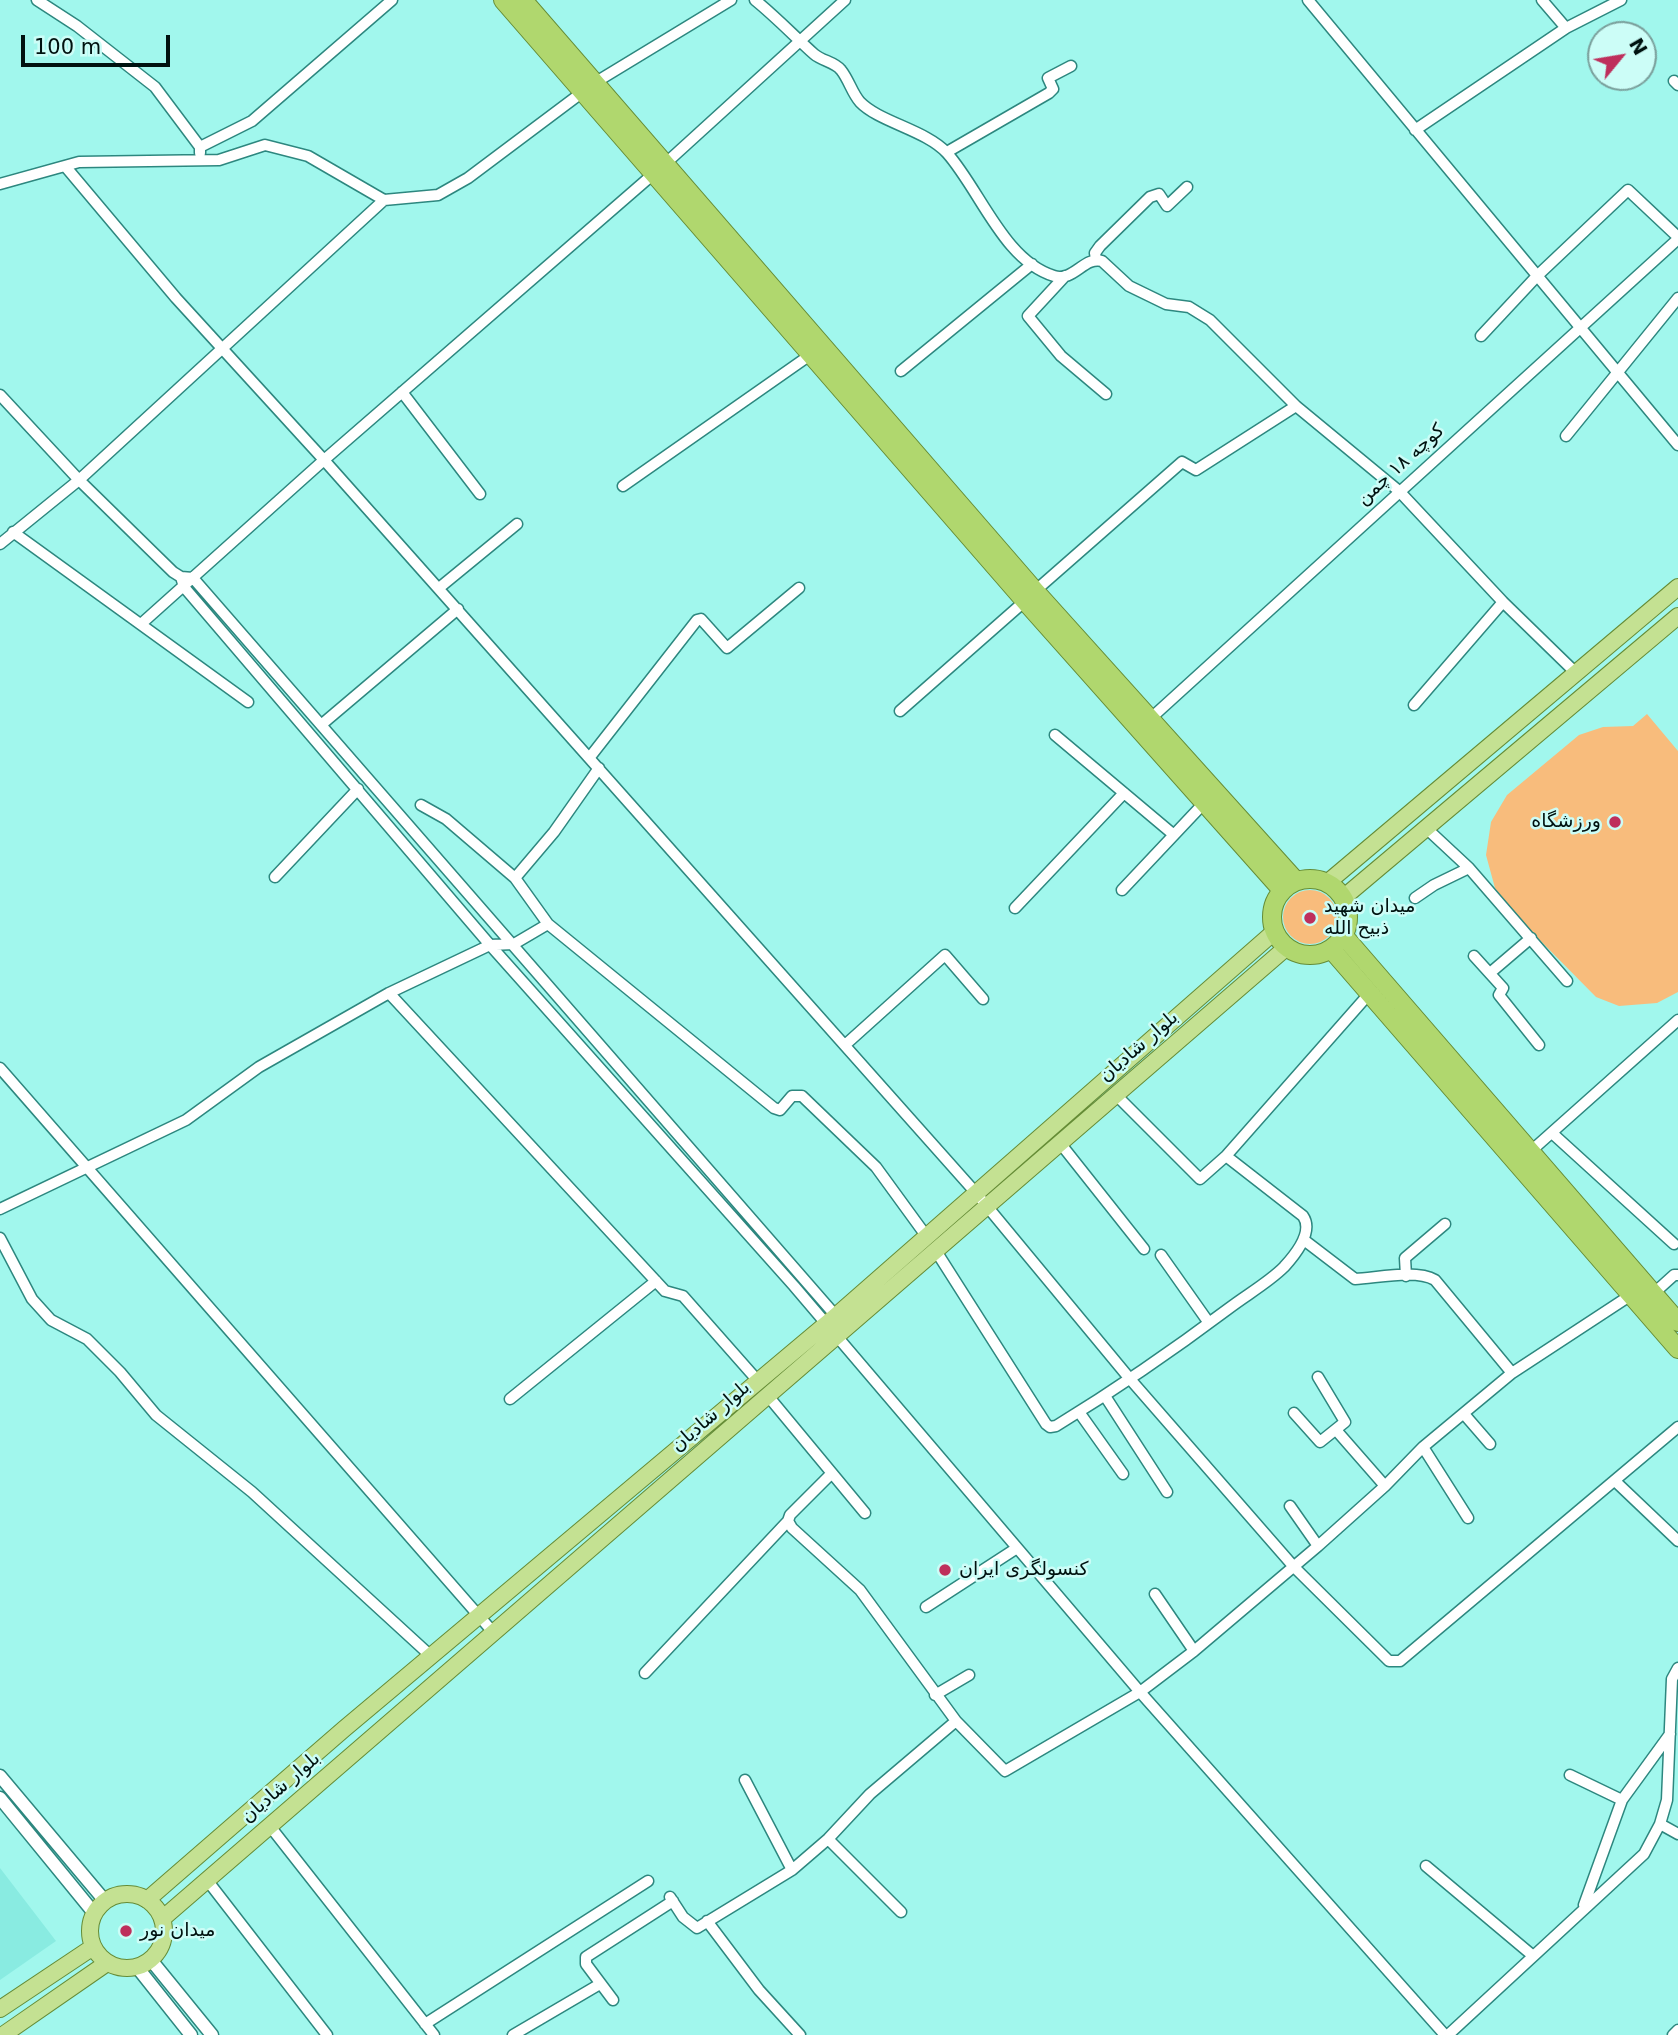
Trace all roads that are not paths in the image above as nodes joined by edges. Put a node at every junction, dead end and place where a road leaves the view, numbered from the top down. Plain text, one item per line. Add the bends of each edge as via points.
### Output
1 (37, 0) edge
2 (392, 0) edge
3 (503, 0) edge
4 (523, 0) edge
5 (731, 0) edge
6 (755, 0) edge
7 (845, 0) edge
8 (1308, 0) edge
9 (1542, 0) edge
10 (1621, 0) edge
11 (716, 3) edge
12 (1566, 28) junction
13 (800, 40) junction
14 (1071, 66) dead end
15 (590, 86) junction
16 (1415, 130) junction
17 (200, 147) junction
18 (947, 152) junction
19 (201, 160) junction
20 (65, 166) junction
21 (661, 168) junction
22 (0, 184) edge
23 (1187, 187) dead end
24 (384, 200) junction
25 (1678, 238) edge
26 (1096, 259) junction
27 (1032, 264) junction
28 (1065, 276) junction
29 (1536, 276) junction
30 (1678, 298) edge
31 (1579, 327) junction
32 (1481, 336) dead end
33 (224, 349) junction
34 (813, 353) junction
35 (901, 370) dead end
36 (1618, 374) junction
37 (402, 392) junction
38 (1106, 394) dead end
39 (0, 395) edge
40 (1296, 406) junction
41 (1566, 436) dead end
42 (1678, 445) edge
43 (324, 460) junction
44 (79, 480) junction
45 (623, 486) dead end
46 (1399, 491) junction
47 (480, 494) dead end
48 (517, 524) dead end
49 (13, 532) junction
50 (0, 544) edge
51 (193, 578) junction
52 (183, 582) junction
53 (1678, 587) edge
54 (439, 588) junction
55 (799, 588) dead end
56 (1030, 596) junction
57 (1503, 602) junction
58 (458, 609) junction
59 (1678, 616) edge
60 (141, 624) junction
61 (1577, 674) junction
62 (248, 702) dead end
63 (1414, 705) dead end
64 (900, 711) dead end
65 (1150, 719) junction
66 (321, 725) junction
67 (1055, 735) dead end
68 (590, 757) junction
69 (598, 768) junction
70 (358, 789) junction
71 (1124, 793) junction
72 (1205, 802) junction
73 (421, 806) dead end
74 (1425, 827) junction
75 (1174, 835) junction
76 (1469, 869) junction
77 (275, 877) dead end
78 (514, 878) junction
79 (1328, 883) junction
80 (1289, 885) junction
81 (1122, 890) dead end
82 (1343, 898) junction
83 (1415, 898) dead end
84 (1015, 908) dead end
85 (548, 924) junction
86 (1275, 932) junction
87 (1343, 935) junction
88 (1531, 938) junction
89 (514, 944) junction
90 (490, 945) junction
91 (1287, 947) junction
92 (1331, 949) junction
93 (1474, 956) dead end
94 (1490, 973) junction
95 (1567, 981) dead end
96 (389, 993) junction
97 (1368, 995) junction
98 (984, 999) dead end
99 (1678, 1020) edge
100 (845, 1045) junction
101 (1539, 1045) dead end
102 (0, 1068) edge
103 (1116, 1095) junction
104 (1552, 1133) junction
105 (1060, 1143) junction
106 (1531, 1152) junction
107 (1226, 1156) junction
108 (88, 1167) junction
109 (976, 1193) junction
110 (987, 1206) junction
111 (0, 1209) edge
112 (1445, 1224) dead end
113 (926, 1237) junction
114 (0, 1238) edge
115 (1304, 1240) junction
116 (1675, 1244) dead end
117 (1144, 1249) dead end
118 (936, 1251) junction
119 (1161, 1255) dead end
120 (1678, 1275) edge
121 (1406, 1276) junction
122 (656, 1281) junction
123 (1653, 1294) junction
124 (1631, 1295) junction
125 (1678, 1322) edge
126 (1209, 1323) junction
127 (833, 1325) junction
128 (1678, 1349) edge
129 (1512, 1373) junction
130 (1318, 1377) dead end
131 (1130, 1379) junction
132 (758, 1381) junction
133 (768, 1396) junction
134 (1105, 1396) junction
135 (510, 1399) dead end
136 (1079, 1412) junction
137 (1294, 1413) dead end
138 (1464, 1414) junction
139 (1678, 1427) edge
140 (1336, 1430) junction
141 (1490, 1444) dead end
142 (1423, 1447) junction
143 (832, 1473) junction
144 (1123, 1474) dead end
145 (1615, 1481) junction
146 (1385, 1486) junction
147 (1167, 1492) dead end
148 (1290, 1506) dead end
149 (865, 1513) dead end
150 (1468, 1518) dead end
151 (788, 1521) junction
152 (1678, 1541) edge
153 (1318, 1546) junction
154 (1017, 1548) junction
155 (1294, 1567) junction
156 (1155, 1594) dead end
157 (926, 1608) dead end
158 (480, 1617) junction
159 (493, 1632) junction
160 (1194, 1651) junction
161 (432, 1657) junction
162 (1678, 1668) edge
163 (645, 1673) dead end
164 (969, 1675) dead end
165 (1140, 1692) junction
166 (935, 1695) junction
167 (956, 1721) junction
168 (1670, 1734) junction
169 (1570, 1775) dead end
170 (0, 1776) edge
171 (745, 1780) dead end
172 (0, 1798) edge
173 (1622, 1800) junction
174 (1660, 1824) junction
175 (269, 1825) junction
176 (1678, 1834) edge
177 (828, 1839) junction
178 (1426, 1866) dead end
179 (792, 1870) junction
180 (206, 1880) junction
181 (648, 1881) dead end
182 (147, 1900) junction
183 (100, 1907) junction
184 (1584, 1907) junction
185 (901, 1912) dead end
186 (162, 1919) junction
187 (702, 1924) junction
188 (93, 1947) junction
189 (1532, 1955) junction
190 (107, 1963) junction
191 (144, 1964) junction
192 (600, 1984) junction
193 (613, 2000) dead end
194 (0, 2009) edge
195 (425, 2024) junction
196 (1678, 2030) edge
197 (3, 2035) edge
198 (191, 2035) edge
199 (212, 2035) edge
200 (327, 2035) edge
201 (434, 2035) edge
202 (513, 2035) edge
203 (800, 2035) edge
204 (1446, 2035) edge
205 (1673, 2035) edge

1 - 17 street via 155,87
2 - 17 street via 252,121
3 - 15 highway
4 - 15 highway
5 - 11 street
6 - 13 street
7 - 13 street
8 - 16 street
9 - 12 street
10 - 12 street
11 - 15 street
12 - 16 street
13 - 18 street via 816,57 840,68 861,103
13 - 21 street
14 - 18 street via 1048,78 1053,89 1049,93
15 - 21 highway
15 - 24 street via 468,178 438,195
16 - 29 street
17 - 19 street
18 - 27 street via 1002,236
19 - 20 street
19 - 24 street via 219,160 265,145 308,156
20 - 22 street
20 - 33 street
21 - 34 highway
21 - 37 street
21 - 56 highway
23 - 26 street via 1167,206 1159,194 1150,197 1100,246
24 - 33 street
25 - 29 street via 1628,190
25 - 31 street, كوچه ١٨ چمن
26 - 28 street
26 - 40 street via 1129,286 1166,304 1189,307 1210,320
27 - 28 street
27 - 35 street
28 - 38 street via 1028,316 1061,356
29 - 31 street
29 - 32 street
30 - 36 street
31 - 36 street
31 - 46 street, كوچه ١٨ چمن
33 - 43 street
33 - 44 street
34 - 45 street
34 - 56 highway
36 - 41 street
36 - 42 street
37 - 43 street
37 - 47 street
39 - 44 street
40 - 46 street
40 - 56 street via 1196,470 1182,462
43 - 51 street
43 - 54 street
44 - 49 street
44 - 52 street
46 - 57 street
46 - 65 street, كوچه ١٨ چمن
48 - 54 street
49 - 50 street
49 - 60 street
51 - 52 street
51 - 66 street
52 - 60 street
52 - 70 street
53 - 61 main road
54 - 58 street
55 - 68 street via 727,648 697,620
56 - 64 street
56 - 65 highway
56 - 72 highway
57 - 61 street
57 - 63 street
58 - 66 street
58 - 68 street
59 - 74 main road
60 - 62 street
61 - 79 main road
65 - 80 highway
66 - 89 street
67 - 71 street
68 - 69 street
69 - 78 street via 554,832
69 - 100 street
70 - 77 street
70 - 90 street
71 - 75 street
71 - 84 street
72 - 75 street
72 - 80 highway
73 - 78 street via 446,818
74 - 76 street
74 - 82 main road
75 - 81 street
76 - 83 street
76 - 88 street
78 - 85 street
79 - 80 highway via 1312,878
79 - 82 highway
80 - 86 highway via 1272,910
82 - 87 highway via 1347,910
85 - 89 street
85 - 113 street via 774,1108 780,1110 792,1096 802,1096 877,1167
86 - 91 highway
86 - 109 main road, بلوار شادیان
87 - 92 highway
87 - 106 highway
88 - 94 street
88 - 95 street
89 - 90 street
89 - 127 street
90 - 96 street
90 - 127 street
91 - 92 highway via 1308,955
91 - 103 main road, بلوار شادیان
92 - 97 highway
93 - 94 street
94 - 101 street via 1503,988 1499,995
96 - 108 street via 259,1067 186,1120
96 - 122 street
97 - 107 street
97 - 124 highway
98 - 100 street via 945,955
99 - 104 street
100 - 109 street
102 - 108 street
103 - 105 main road, بلوار شادیان
103 - 107 street via 1200,1179
104 - 106 street
104 - 116 street
105 - 110 main road, بلوار شادیان
105 - 117 street
106 - 123 highway
107 - 115 street via 1303,1216 1307,1223
108 - 111 street
108 - 158 street
109 - 110 street
109 - 113 main road, بلوار شادیان
110 - 118 main road, بلوار شادیان
110 - 131 street
112 - 121 street via 1405,1258
113 - 127 main road, بلوار شادیان
114 - 161 street via 32,1299 51,1320 87,1339 156,1415 251,1492
115 - 121 street via 1355,1279
115 - 126 street via 1283,1267
118 - 127 main road, بلوار شادیان
118 - 136 street via 1046,1424 1056,1426
119 - 126 street
120 - 123 street
121 - 129 street via 1435,1280
122 - 132 street via 668,1293 683,1296
122 - 135 street
123 - 124 street
123 - 125 highway
124 - 128 highway
124 - 129 street
126 - 131 street
127 - 132 main road, بلوار شادیان
127 - 133 main road, بلوار شادیان
127 - 154 street
129 - 138 street
130 - 140 street via 1344,1421
131 - 134 street
131 - 155 street
132 - 158 main road, بلوار شادیان
133 - 143 street
133 - 159 main road, بلوار شادیان
134 - 136 street
134 - 147 street
136 - 144 street
137 - 140 street via 1320,1442
138 - 141 street
138 - 142 street
139 - 145 street
140 - 146 street
142 - 146 street
142 - 150 street
143 - 149 street
143 - 151 street
145 - 152 street
145 - 155 street via 1393,1663
146 - 153 street
148 - 153 street
151 - 163 street
151 - 166 street via 860,1590
153 - 155 street
154 - 157 street
154 - 165 street
155 - 160 street
156 - 160 street
158 - 159 street
158 - 161 main road, بلوار شادیان
159 - 175 main road, بلوار شادیان
160 - 165 street
161 - 182 main road, بلوار شادیان
162 - 168 street via 1672,1679
164 - 166 street
165 - 167 street via 1004,1771
165 - 204 street
166 - 167 street
167 - 177 street via 870,1794
168 - 173 street
168 - 174 street via 1667,1800
169 - 173 street
170 - 183 street
171 - 179 street
172 - 183 street
173 - 184 street
174 - 176 street
174 - 184 street via 1644,1854
175 - 180 main road, بلوار شادیان
175 - 195 street
177 - 179 street
177 - 185 street
178 - 189 street
179 - 187 street
180 - 186 main road, بلوار شادیان
180 - 200 street
181 - 195 street
182 - 183 main road via 126,1894
182 - 186 main road
183 - 188 main road via 90,1930
184 - 189 street
186 - 191 main road via 160,1948
187 - 192 street via 683,1917 672,1899 586,1956 586,1964
187 - 203 street
188 - 190 main road
188 - 194 main road
189 - 204 street
190 - 191 main road via 121,1968
190 - 197 main road
191 - 198 street
191 - 199 street
192 - 193 street
192 - 202 street
195 - 201 street
196 - 205 street

